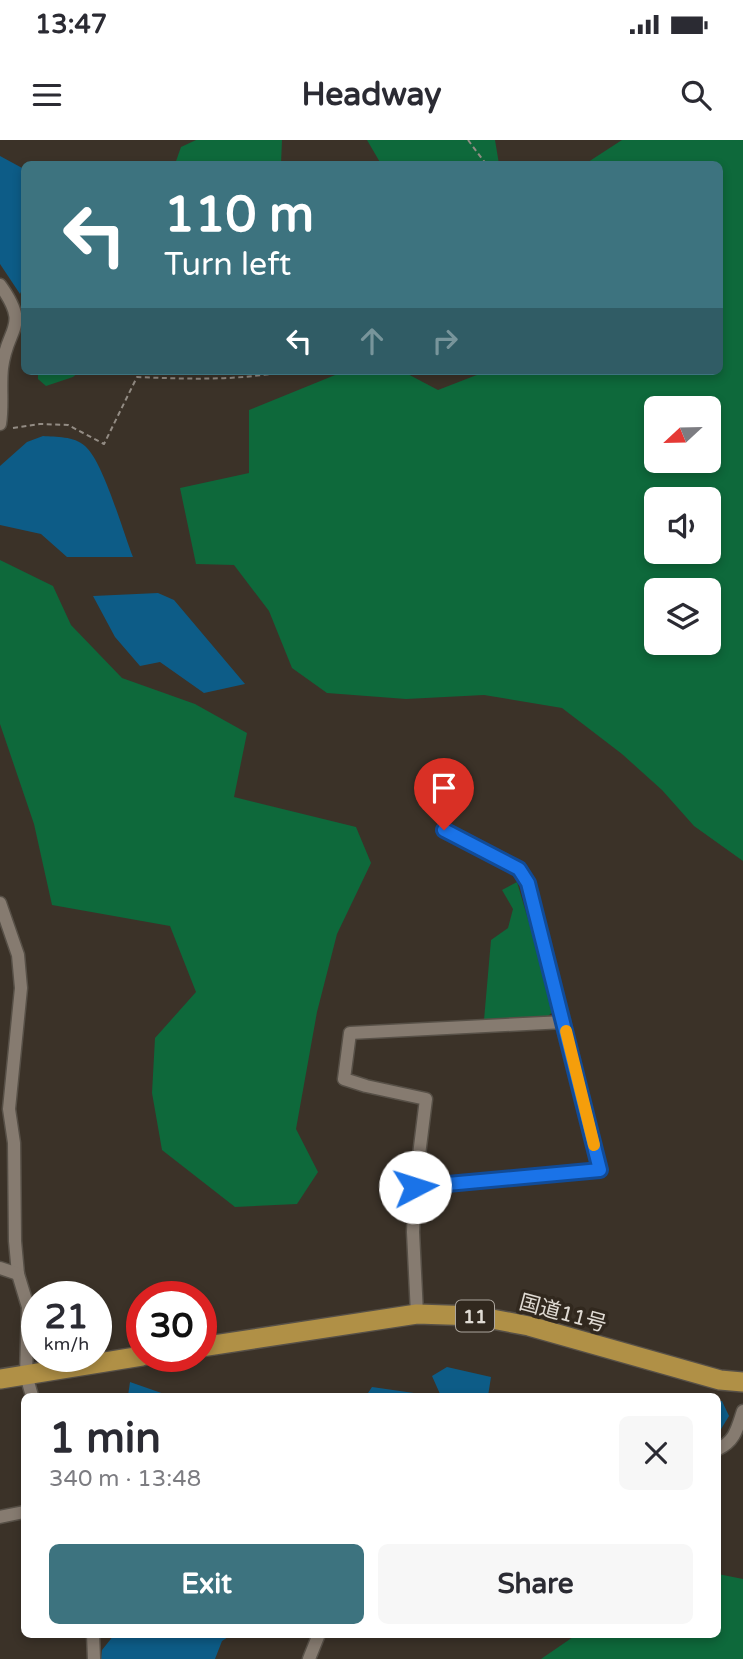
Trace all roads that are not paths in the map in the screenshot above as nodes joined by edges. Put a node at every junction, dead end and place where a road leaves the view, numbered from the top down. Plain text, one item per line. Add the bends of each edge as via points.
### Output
1 (0, 285) edge
2 (0, 421) edge
3 (444, 830) dead end
4 (0, 903) edge
5 (564, 1021) junction
6 (415, 1187) junction
7 (0, 1268) edge
8 (18, 1273) junction
9 (417, 1314) junction
10 (217, 1345) edge
11 (126, 1359) edge
12 (26, 1375) junction
13 (0, 1379) edge
14 (743, 1382) edge
15 (31, 1393) edge
16 (743, 1411) edge
17 (721, 1448) edge
18 (21, 1513) edge
19 (0, 1517) edge
20 (93, 1638) edge
21 (317, 1638) edge
22 (94, 1659) edge
23 (309, 1659) edge

1 - 2 street via 18,323 2,368
3 - 5 street via 519,869 528,883
4 - 8 street via 18,955 21,988 9,1109
5 - 6 street via 600,1170
5 - 6 street via 350,1033 344,1079 426,1099
6 - 9 street
7 - 8 street
8 - 12 street via 28,1307
9 - 10 highway, 国道11号 / 11
9 - 14 highway, 国道11号 / 11 via 505,1320 698,1374
11 - 12 highway
12 - 13 highway
12 - 15 street
16 - 17 street via 735,1436
18 - 19 street
20 - 22 street
21 - 23 street

